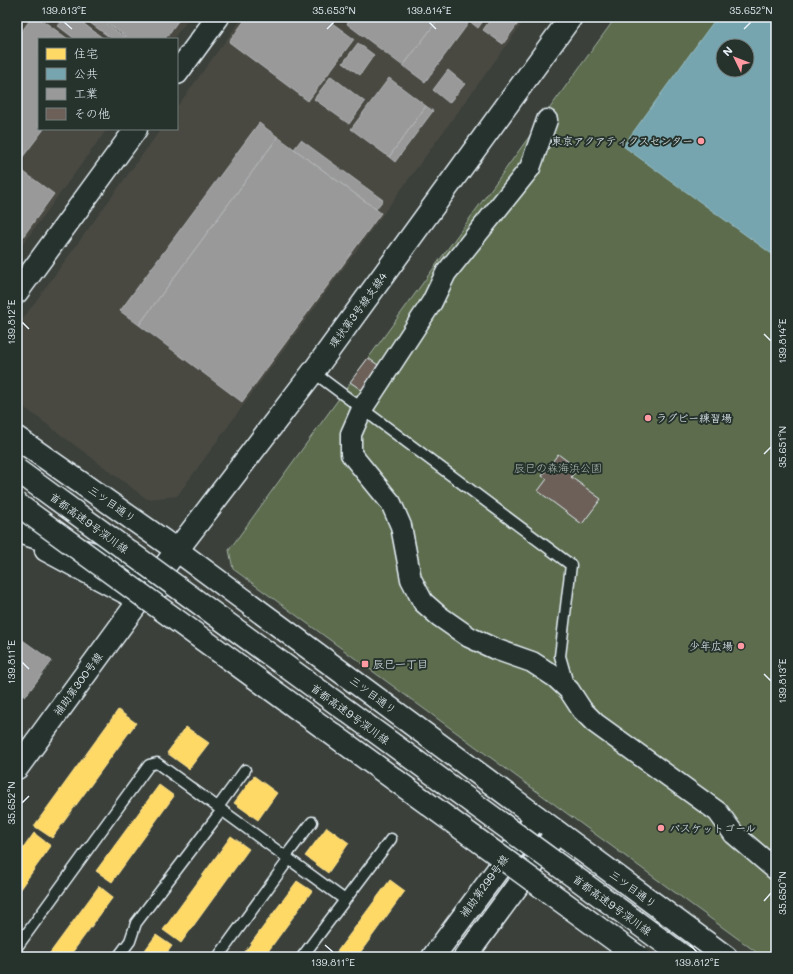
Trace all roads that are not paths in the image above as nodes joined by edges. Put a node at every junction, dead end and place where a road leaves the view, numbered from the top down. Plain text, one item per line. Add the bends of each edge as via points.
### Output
1 (218, 17) edge
2 (572, 17) edge
3 (178, 72) edge
4 (547, 120) dead end
5 (135, 130) edge
6 (17, 292) edge
7 (313, 372) junction
8 (362, 409) junction
9 (17, 438) edge
10 (17, 470) edge
11 (17, 504) edge
12 (17, 532) edge
13 (178, 551) junction
14 (155, 579) junction
15 (140, 600) junction
16 (569, 690) junction
17 (17, 768) edge
18 (245, 770) dead end
19 (220, 809) junction
20 (537, 817) junction
21 (312, 822) dead end
22 (557, 832) junction
23 (391, 839) dead end
24 (516, 843) junction
25 (288, 858) junction
26 (537, 859) junction
27 (498, 867) junction
28 (776, 870) edge
29 (519, 883) junction
30 (345, 900) junction
31 (17, 947) edge
32 (118, 957) edge
33 (218, 957) edge
34 (302, 957) edge
35 (433, 957) edge
36 (465, 957) edge
37 (621, 957) edge
38 (638, 957) edge
39 (672, 957) edge
40 (684, 957) edge
41 (726, 957) edge

1 - 3 main road
2 - 7 main road, 環状第3号線支線4
4 - 8 street via 530,168 446,273 432,302
5 - 6 main road
7 - 8 lane
7 - 13 main road, 環状第3号線支線4
8 - 16 street via 351,434 351,454 391,503 400,526 411,579 423,602 469,637 532,662
8 - 16 lane via 571,565 560,656
9 - 13 main road, 三ツ目通り
10 - 40 main road, 首都高速9号深川線, bridge
11 - 38 main road, bridge
12 - 14 main road via 115,561
12 - 15 main road via 79,569
13 - 14 main road, 環状第3号線支線4
13 - 20 main road, 三ツ目通り
14 - 15 main road, 環状第3号線支線4
14 - 24 main road
15 - 17 main road, 補助第300号線
15 - 27 main road
16 - 28 street via 582,710 595,723 718,812 734,834
18 - 19 lane
19 - 25 lane
19 - 31 lane via 157,763 149,765
19 - 32 lane via 136,923 130,942
20 - 22 main road, 三ツ目通り
20 - 24 main road, 補助第299号線
21 - 25 lane
22 - 26 main road
22 - 41 main road, 三ツ目通り
23 - 30 lane
24 - 26 main road
24 - 27 main road, 補助第299号線
25 - 30 lane
25 - 33 lane
26 - 29 main road
26 - 39 main road
27 - 29 main road
27 - 35 main road, 補助第299号線
29 - 36 main road
29 - 37 main road
30 - 34 lane

